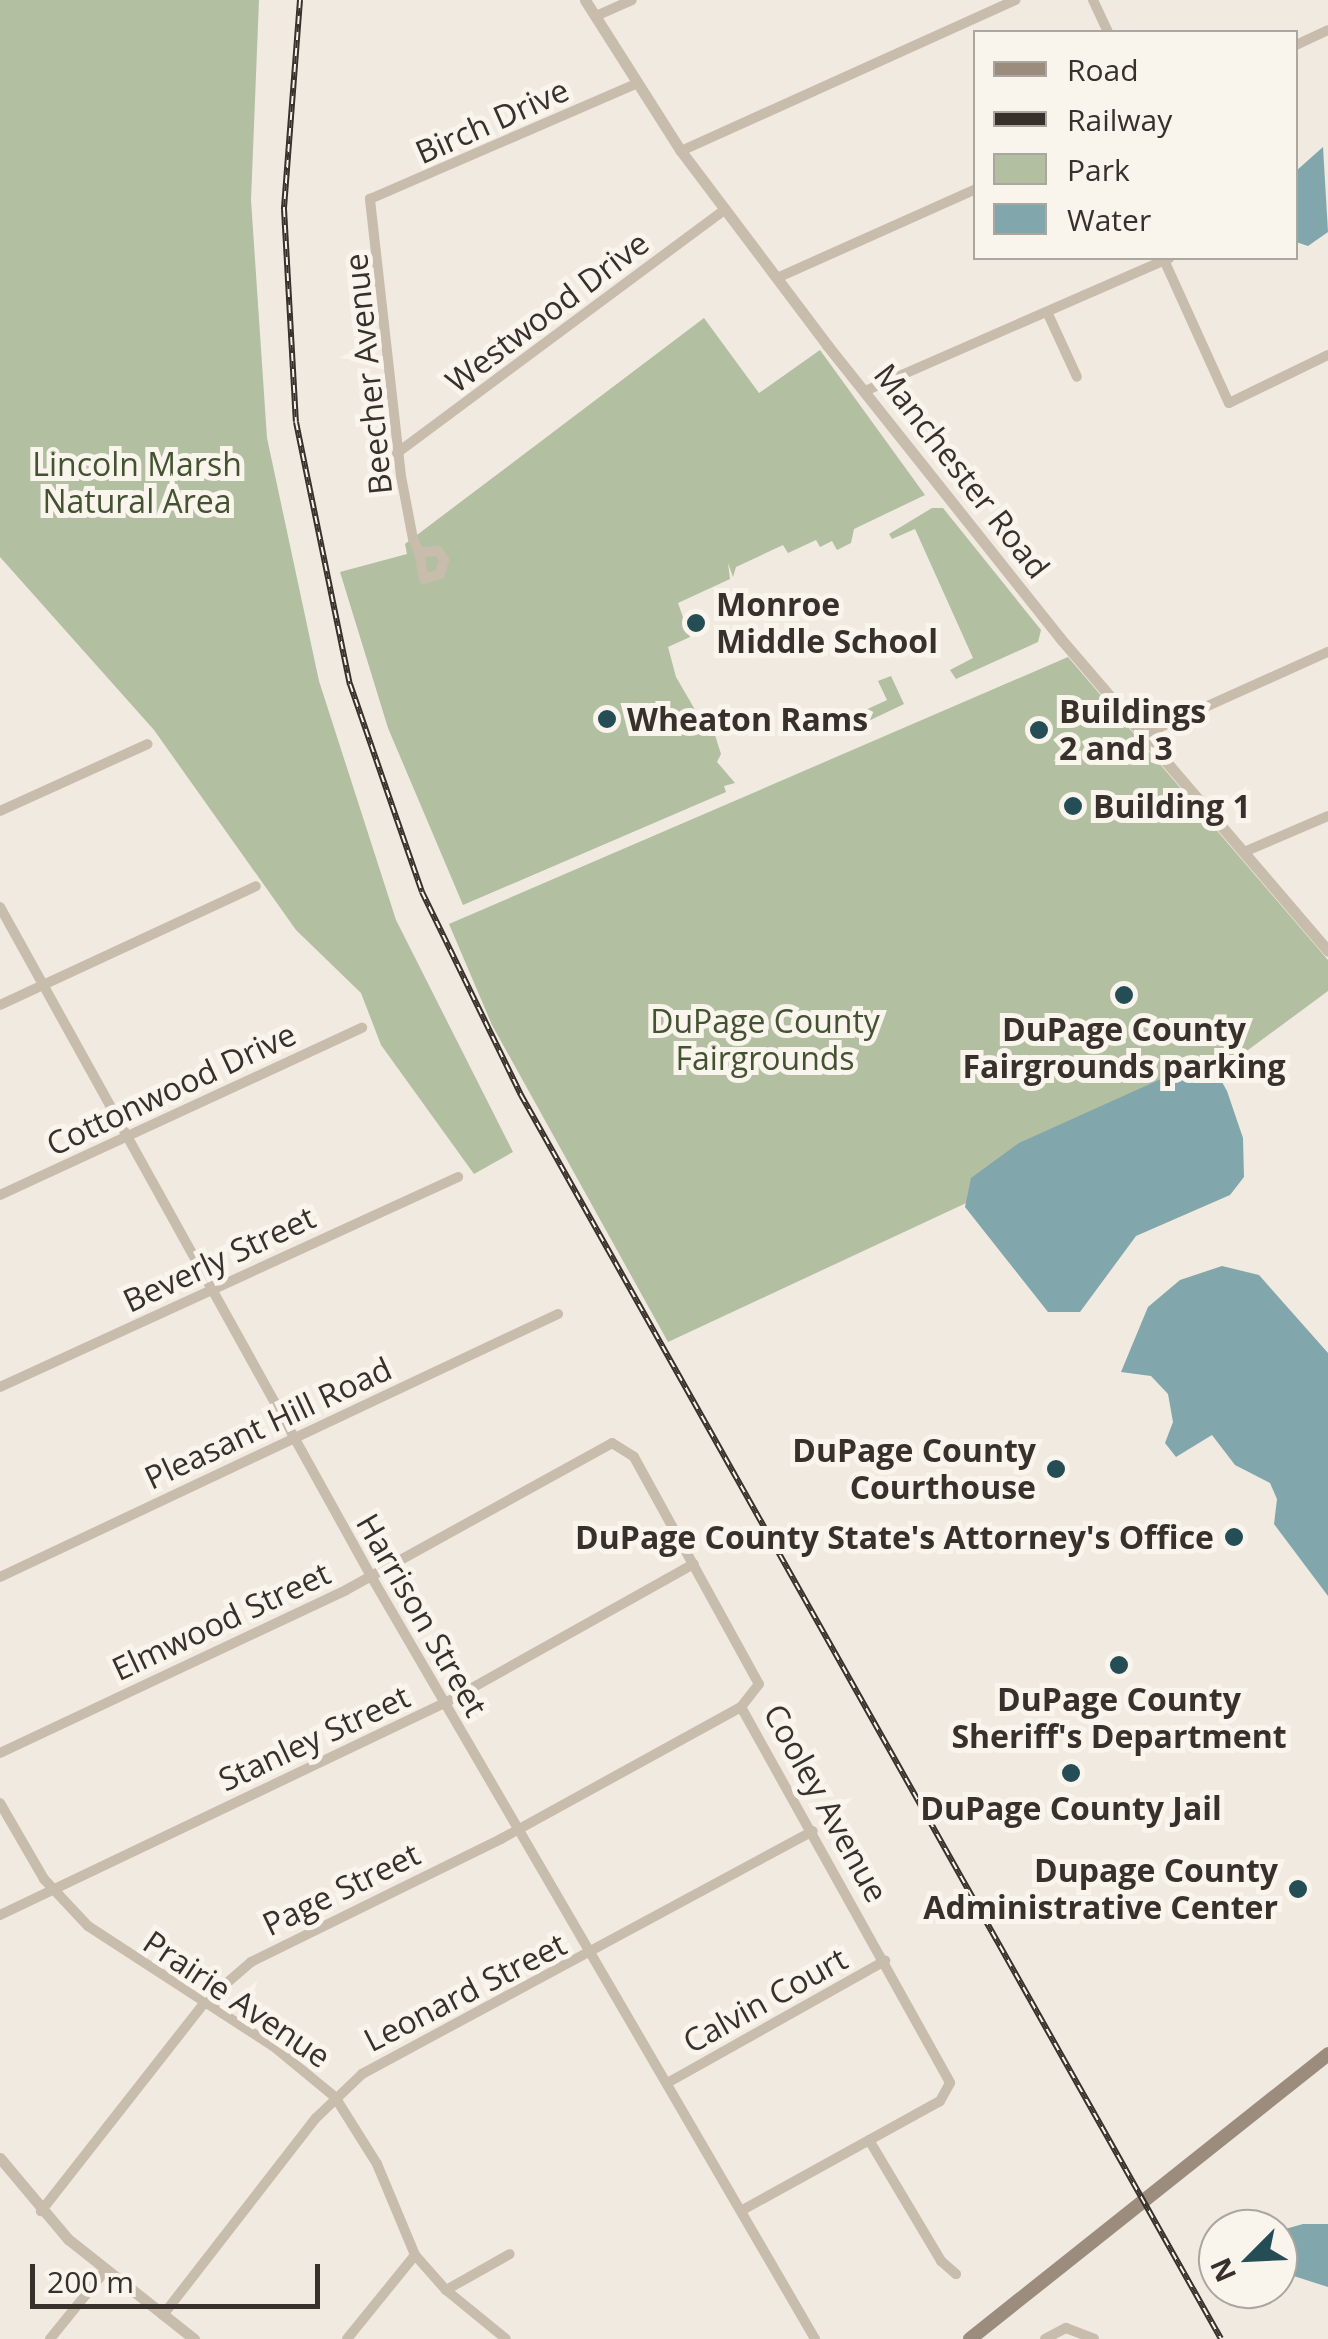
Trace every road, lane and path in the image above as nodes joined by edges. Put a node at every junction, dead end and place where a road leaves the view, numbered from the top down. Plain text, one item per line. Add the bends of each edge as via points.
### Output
1 (586, 0) edge
2 (632, 0) edge
3 (1016, 0) edge
4 (1092, 0) edge
5 (596, 16) junction
6 (1107, 30) edge
7 (1328, 30) edge
8 (1298, 43) edge
9 (638, 83) junction
10 (681, 151) junction
11 (973, 190) edge
12 (372, 204) joint
13 (725, 209) junction
14 (1164, 260) edge
15 (1166, 260) edge
16 (777, 278) junction
17 (1048, 314) junction
18 (1328, 355) edge
19 (1077, 377) dead end
20 (865, 391) junction
21 (396, 452) junction
22 (419, 552) dead end
23 (1328, 652) edge
24 (1143, 735) junction
25 (148, 744) dead end
26 (0, 811) edge
27 (1328, 816) edge
28 (1244, 852) junction
29 (256, 886) dead end
30 (0, 907) edge
31 (1328, 950) edge
32 (43, 985) junction
33 (0, 1004) edge
34 (362, 1028) dead end
35 (126, 1138) junction
36 (458, 1176) dead end
37 (0, 1195) edge
38 (210, 1292) junction
39 (558, 1314) dead end
40 (0, 1386) edge
41 (293, 1438) junction
42 (618, 1443) joint
43 (694, 1564) junction
44 (371, 1576) junction
45 (0, 1577) edge
46 (445, 1703) junction
47 (741, 1707) junction
48 (0, 1753) edge
49 (0, 1803) edge
50 (516, 1831) junction
51 (812, 1831) junction
52 (52, 1890) junction
53 (0, 1915) edge
54 (592, 1955) junction
55 (886, 1961) junction
56 (205, 2002) junction
57 (1328, 2054) edge
58 (669, 2082) junction
59 (335, 2097) junction
60 (869, 2140) junction
61 (0, 2158) edge
62 (42, 2211) junction
63 (741, 2212) junction
64 (510, 2254) dead end
65 (416, 2255) junction
66 (105, 2271) junction
67 (956, 2274) dead end
68 (446, 2290) junction
69 (162, 2314) junction
70 (50, 2339) edge
71 (194, 2339) edge
72 (347, 2339) edge
73 (506, 2339) edge
74 (815, 2339) edge
75 (970, 2339) edge
76 (1045, 2339) edge
77 (1094, 2339) edge

1 - 5 street, Manchester Road
2 - 5 street
3 - 10 street
4 - 6 street
5 - 9 street, Manchester Road
7 - 8 street
9 - 10 street, Manchester Road
9 - 12 street, Birch Drive via 370,199
10 - 13 street, Manchester Road
11 - 16 street
12 - 21 street, Beecher Avenue
13 - 16 street, Manchester Road
13 - 21 street, Westwood Drive
14 - 17 street
15 - 18 street via 1229,402
16 - 20 street, Manchester Road
17 - 19 street
17 - 20 street
20 - 24 street, Manchester Road
21 - 22 street, Beecher Avenue
23 - 24 street
24 - 28 street, Manchester Road
25 - 26 street
27 - 28 street
28 - 31 street, Manchester Road
29 - 32 street
30 - 32 street, Harrison Street
32 - 33 street
32 - 35 street, Harrison Street
34 - 35 street, Cottonwood Drive
35 - 37 street, Cottonwood Drive
35 - 38 street, Harrison Street
36 - 38 street, Beverly Street
38 - 40 street, Beverly Street
38 - 41 street, Harrison Street
39 - 41 street, Pleasant Hill Road
41 - 44 street, Harrison Street
41 - 45 street, Pleasant Hill Road
42 - 43 street, Cooley Avenue via 634,1457
42 - 44 street, Elmwood Street
43 - 46 street, Stanley Street
43 - 47 street, Cooley Avenue via 758,1684
44 - 46 street, Harrison Street
44 - 48 street, Elmwood Street
46 - 50 street, Harrison Street
46 - 52 street, Stanley Street
47 - 50 street, Page Street
47 - 51 street, Cooley Avenue
49 - 52 street, Prairie Avenue
50 - 54 street, Harrison Street
50 - 56 street, Page Street via 270,1950
51 - 54 street, Leonard Street
51 - 55 street, Cooley Avenue
52 - 53 street, Stanley Street
52 - 56 street, Prairie Avenue via 114,1947
54 - 58 street, Harrison Street
54 - 59 street, Leonard Street via 404,2047
55 - 58 street, Calvin Court
55 - 60 street, Cooley Avenue via 949,2090
56 - 59 street, Prairie Avenue
56 - 62 street, Page Street
57 - 75 main road
58 - 63 street, Harrison Street
59 - 65 street, Prairie Avenue via 377,2164
59 - 69 street, Leonard Street
60 - 63 street
60 - 67 street
61 - 62 street
62 - 66 street
63 - 74 street, Harrison Street
64 - 68 street
65 - 68 street, Prairie Avenue
65 - 72 street
66 - 69 street
66 - 70 street
68 - 73 street, Prairie Avenue
69 - 71 street
76 - 77 street via 1066,2328

